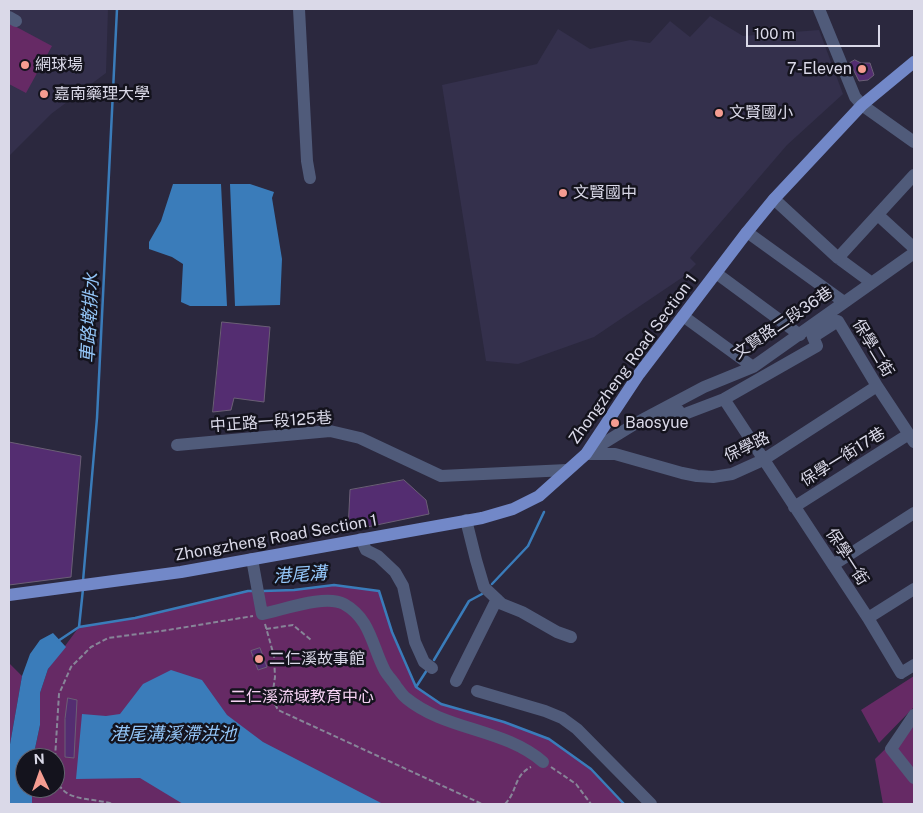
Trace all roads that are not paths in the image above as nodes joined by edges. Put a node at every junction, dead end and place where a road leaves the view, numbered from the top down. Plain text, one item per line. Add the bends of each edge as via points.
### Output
1 (299, 9) edge
2 (821, 9) edge
3 (914, 62) edge
4 (862, 105) junction
5 (914, 142) edge
6 (914, 175) edge
7 (310, 178) dead end
8 (774, 199) junction
9 (878, 215) junction
10 (747, 232) junction
11 (914, 248) edge
12 (914, 253) edge
13 (838, 258) junction
14 (716, 273) junction
15 (872, 283) junction
16 (844, 302) junction
17 (683, 316) junction
18 (800, 334) junction
19 (754, 367) junction
20 (878, 386) junction
21 (724, 399) junction
22 (638, 422) junction
23 (912, 438) edge
24 (177, 445) dead end
25 (586, 454) junction
26 (763, 460) junction
27 (567, 470) junction
28 (794, 507) junction
29 (914, 513) edge
30 (466, 520) junction
31 (361, 539) junction
32 (252, 559) junction
33 (833, 565) junction
34 (914, 589) edge
35 (9, 595) edge
36 (497, 599) junction
37 (868, 618) junction
38 (571, 637) dead end
39 (914, 665) edge
40 (432, 668) dead end
41 (456, 681) dead end
42 (477, 690) dead end
43 (914, 716) edge
44 (543, 762) road end
45 (914, 778) edge
46 (652, 804) edge

1 - 7 street
2 - 4 street via 855,97
3 - 4 main road, Zhongzheng Road Section 1
4 - 5 street
4 - 8 main road, Zhongzheng Road Section 1
6 - 9 street
8 - 10 main road, Zhongzheng Road Section 1
8 - 13 street
9 - 11 street
9 - 13 street
10 - 14 main road, Zhongzheng Road Section 1
10 - 16 street
12 - 15 street, 文賢路二段36巷
13 - 15 street
14 - 17 main road, Zhongzheng Road Section 1
14 - 18 street
15 - 16 street, 文賢路二段36巷
16 - 18 street, 文賢路二段36巷
17 - 19 street
17 - 25 main road, Zhongzheng Road Section 1 via 639,374
18 - 19 street, 文賢路二段36巷
19 - 22 street, 文賢路二段36巷 via 704,387
20 - 21 street, 保學二街 via 838,321 813,337 817,346
20 - 23 street, 保學二街
20 - 26 street, 保學路
21 - 22 street via 682,415 678,410
21 - 26 street, 保學一街
22 - 25 street, 文賢路二段36巷
23 - 28 street, 保學一街17巷
24 - 27 street, 中正路一段125巷 via 330,431 360,438 440,476
25 - 26 street, 保學路 via 614,454 682,473 713,477 732,474
25 - 27 main road, Zhongzheng Road Section 1
26 - 28 street, 保學一街
27 - 30 main road, Zhongzheng Road Section 1 via 539,496 522,505 492,516
28 - 33 street, 保學一街
29 - 33 street
30 - 31 main road, Zhongzheng Road Section 1
30 - 36 street via 484,587
31 - 32 main road, Zhongzheng Road Section 1
31 - 40 street via 366,550 395,572 403,586 415,642 424,662
32 - 35 main road, Zhongzheng Road Section 1
32 - 44 street via 261,611 325,600 343,603 357,613 369,629 385,671 404,698 431,714 511,742
33 - 37 street, 保學一街
34 - 37 street
36 - 38 street
36 - 41 street
37 - 39 street, 保學一街 via 901,673
42 - 46 street via 562,718
43 - 45 street via 891,749

